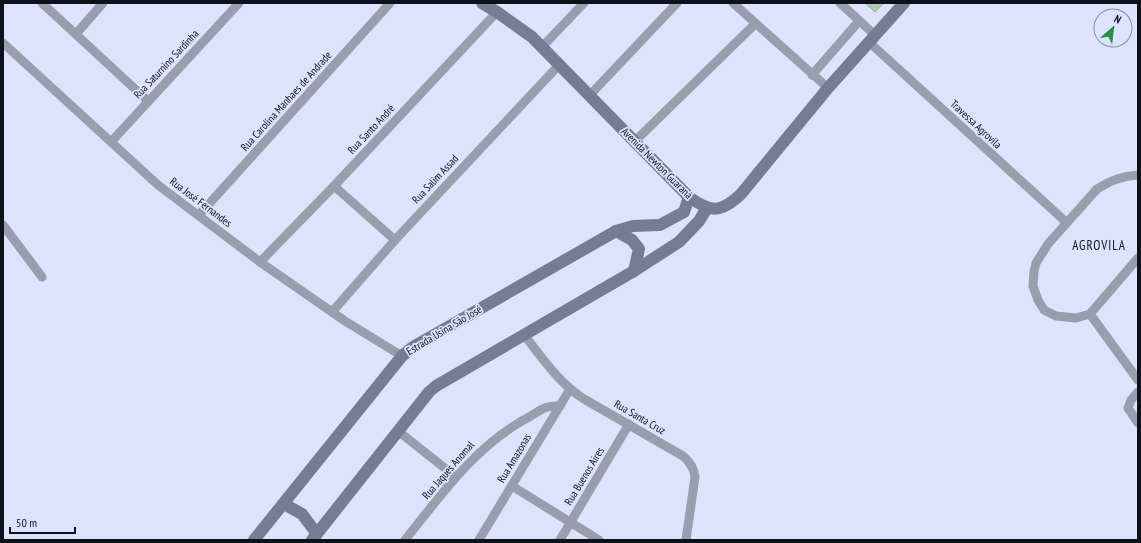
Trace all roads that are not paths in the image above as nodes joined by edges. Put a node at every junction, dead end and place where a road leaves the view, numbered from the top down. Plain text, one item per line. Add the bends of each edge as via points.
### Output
1 (42, 3) edge
2 (103, 3) edge
3 (239, 3) edge
4 (390, 3) edge
5 (584, 3) edge
6 (677, 3) edge
7 (733, 3) edge
8 (840, 3) edge
9 (904, 3) edge
10 (491, 6) edge
11 (859, 21) junction
12 (755, 24) junction
13 (76, 34) junction
14 (873, 40) junction
15 (3, 43) edge
16 (542, 47) junction
17 (559, 65) junction
18 (812, 75) junction
19 (828, 88) junction
20 (589, 96) junction
21 (148, 101) junction
22 (635, 141) junction
23 (111, 142) junction
24 (1138, 175) edge
25 (334, 186) junction
26 (689, 197) junction
27 (706, 208) junction
28 (199, 215) junction
29 (1066, 222) junction
30 (3, 225) edge
31 (616, 230) junction
32 (395, 240) junction
33 (1138, 258) edge
34 (260, 262) junction
35 (634, 271) junction
36 (42, 277) dead end
37 (332, 312) junction
38 (1090, 314) junction
39 (525, 336) junction
40 (402, 356) junction
41 (1138, 380) edge
42 (570, 389) junction
43 (1138, 392) edge
44 (560, 406) junction
45 (1138, 423) edge
46 (629, 424) junction
47 (398, 431) junction
48 (456, 477) junction
49 (512, 486) junction
50 (284, 504) junction
51 (571, 522) junction
52 (316, 538) edge
53 (256, 539) edge
54 (405, 540) edge
55 (479, 540) edge
56 (560, 540) edge
57 (599, 540) edge
58 (686, 540) edge

1 - 13 street
2 - 13 street
3 - 21 street, Rua Saturnino Sardinha
4 - 28 street, Rua Carolina Manhaes de Andrade
5 - 16 street
6 - 20 street
7 - 12 street
8 - 11 street, Travessa Agrovila
9 - 14 main road
10 - 16 main road, Avenida Newton Guaraná
10 - 25 street, Rua Santo André
11 - 14 street, Travessa Agrovila
11 - 18 street
12 - 18 street
12 - 22 street
13 - 21 street
14 - 19 main road
14 - 29 street, Travessa Agrovila
15 - 23 street, Rua José Fernandes
16 - 17 main road, Avenida Newton Guaraná
17 - 20 main road, Avenida Newton Guaraná
17 - 32 street, Rua Salim Assad
18 - 19 street
19 - 27 main road via 741,194 724,207
20 - 22 main road, Avenida Newton Guaraná
21 - 23 street, Rua Saturnino Sardinha
22 - 26 main road, Avenida Newton Guaraná
23 - 28 street, Rua José Fernandes via 158,185
24 - 29 street via 1106,183
25 - 32 street
25 - 34 street, Rua Santo André
26 - 27 main road, Avenida Newton Guaraná
26 - 31 main road, Estrada Usina São José via 684,212 660,225 633,226
27 - 35 main road via 699,221 679,242
28 - 34 street, Rua José Fernandes
29 - 38 street via 1036,263 1033,286 1044,310 1056,316 1076,318
30 - 36 street
31 - 35 main road via 632,240 639,249
31 - 40 main road, Estrada Usina São José via 413,346
32 - 37 street, Rua Salim Assad
33 - 38 street
34 - 37 street, Rua José Fernandes
35 - 39 main road
37 - 40 street, Rua José Fernandes
38 - 41 street
39 - 42 street, Rua Santa Cruz via 555,375
39 - 47 main road via 436,386
40 - 50 main road, Estrada Usina São José
42 - 44 street, Rua Amazonas
42 - 46 street, Rua Santa Cruz
43 - 45 street via 1128,408
44 - 48 street, Rua Jaques Anomal via 549,405 505,431 474,457
44 - 49 street, Rua Amazonas
46 - 51 street, Rua Buenos Aires
46 - 58 street, Rua Santa Cruz via 683,456 692,467 694,483
47 - 48 street
47 - 52 main road
48 - 54 street, Rua Jaques Anomal
49 - 51 street
49 - 55 street, Rua Amazonas
50 - 52 main road via 302,514
50 - 53 main road, Estrada Usina São José
51 - 56 street, Rua Buenos Aires
51 - 57 street

